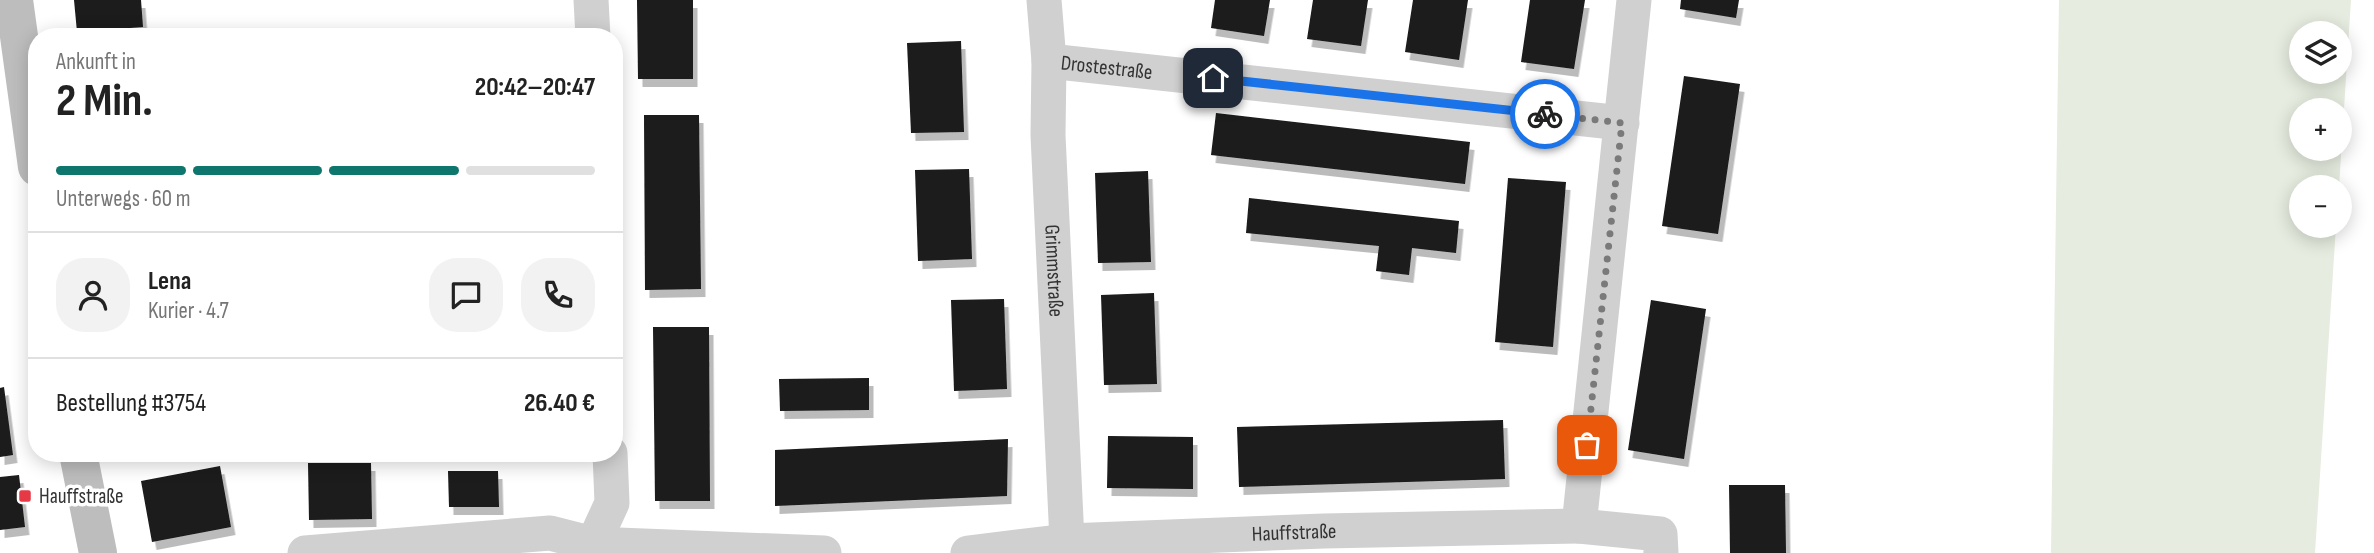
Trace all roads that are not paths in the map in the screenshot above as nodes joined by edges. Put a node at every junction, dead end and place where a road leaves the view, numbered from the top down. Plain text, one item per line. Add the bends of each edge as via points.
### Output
1 (14, 0) edge
2 (591, 0) edge
3 (1044, 0) edge
4 (1634, 0) edge
5 (593, 28) edge
6 (1049, 61) junction
7 (28, 102) edge
8 (1622, 123) junction
9 (80, 462) edge
10 (610, 462) edge
11 (1579, 526) junction
12 (1067, 541) junction
13 (1325, 542) edge
14 (591, 549) edge
15 (98, 553) edge
16 (305, 553) edge
17 (824, 553) edge
18 (968, 553) edge
19 (1661, 553) edge

1 - 7 main road
2 - 5 street
3 - 6 street, Grimmstraße
4 - 8 street
6 - 8 street, Drostestraße
6 - 12 street, Grimmstraße via 1048,135
8 - 11 street
9 - 15 main road
10 - 14 street via 612,502
11 - 13 street, Hauffstraße
11 - 19 street, Hauffstraße via 1660,534
12 - 13 street, Hauffstraße
12 - 18 street, Hauffstraße
14 - 16 street via 550,533
14 - 17 street

